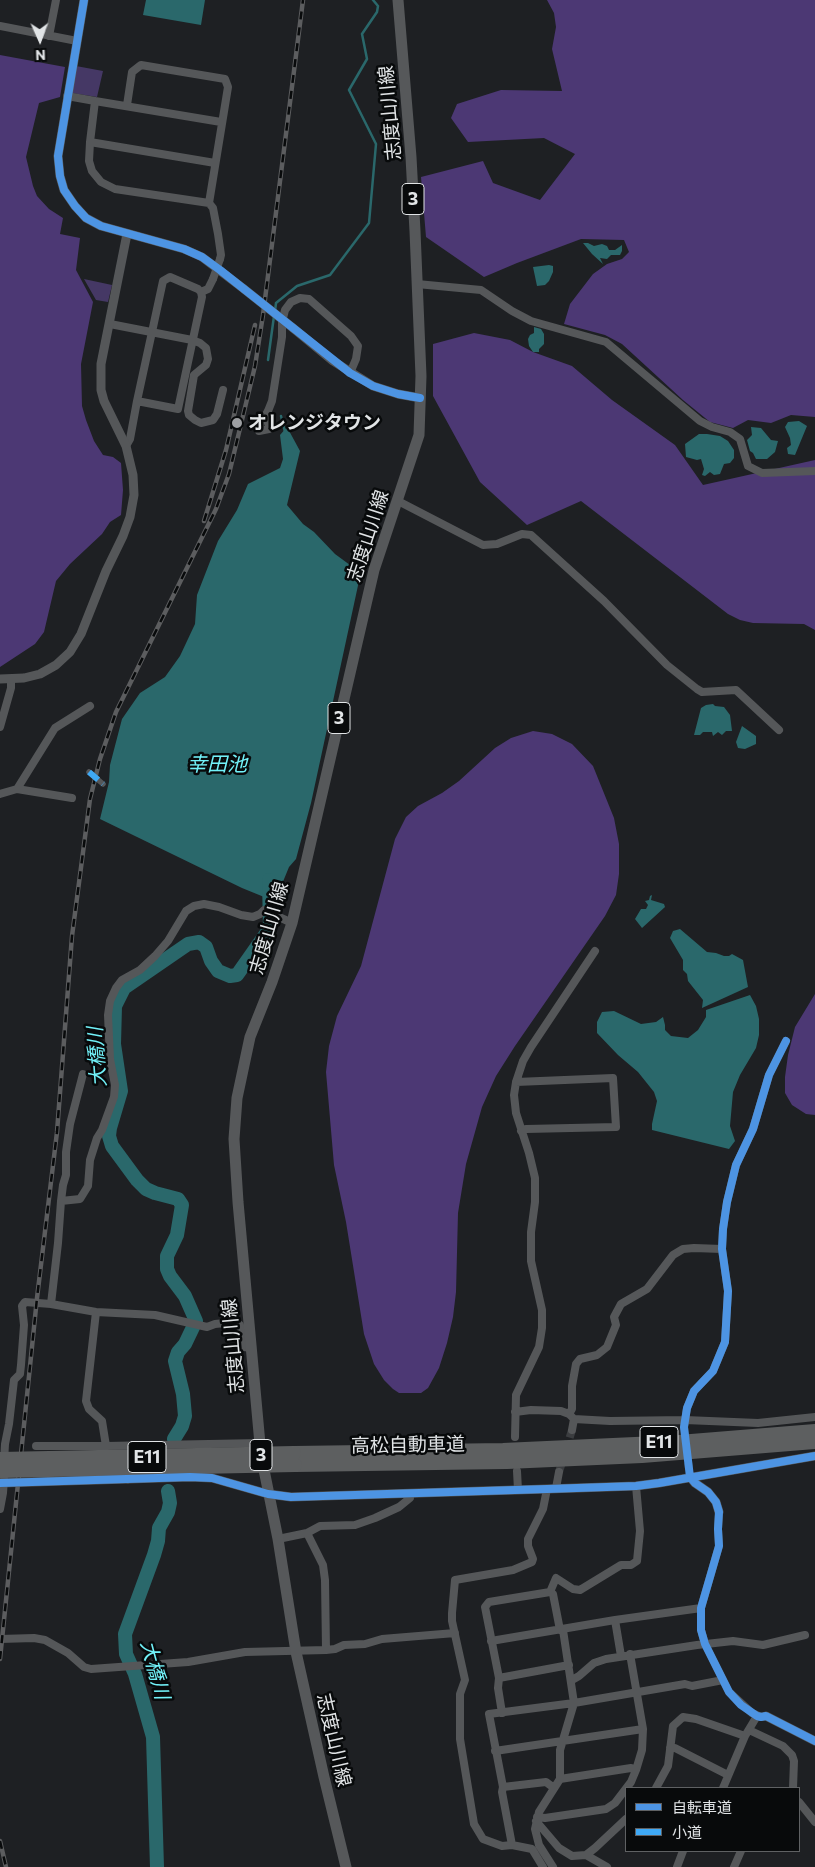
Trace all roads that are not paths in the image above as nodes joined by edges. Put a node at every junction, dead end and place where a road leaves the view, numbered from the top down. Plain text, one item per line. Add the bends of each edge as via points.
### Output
1 (56, 0) edge
2 (84, 0) edge
3 (398, 0) edge
4 (0, 26) edge
5 (49, 36) junction
6 (77, 41) junction
7 (68, 96) junction
8 (95, 101) junction
9 (127, 105) junction
10 (222, 122) junction
11 (90, 142) junction
12 (215, 163) junction
13 (209, 204) junction
14 (127, 234) junction
15 (417, 284) junction
16 (201, 292) junction
17 (110, 324) junction
18 (152, 332) junction
19 (192, 340) junction
20 (350, 373) junction
21 (223, 390) dead end
22 (420, 398) junction
23 (138, 401) junction
24 (268, 411) dead end
25 (126, 446) junction
26 (815, 471) edge
27 (398, 501) junction
28 (0, 680) edge
29 (12, 680) junction
30 (90, 706) dead end
31 (0, 727) edge
32 (778, 730) dead end
33 (89, 772) dead end
34 (103, 784) dead end
35 (17, 789) junction
36 (0, 794) edge
37 (72, 798) dead end
38 (292, 923) junction
39 (595, 951) dead end
40 (786, 1041) dead end
41 (84, 1074) dead end
42 (516, 1082) junction
43 (521, 1131) junction
44 (61, 1201) junction
45 (722, 1249) junction
46 (51, 1304) junction
47 (96, 1312) junction
48 (251, 1348) junction
49 (515, 1412) junction
50 (572, 1416) junction
51 (815, 1418) edge
52 (684, 1423) junction
53 (572, 1430) tunnel mouth
54 (815, 1430) edge
55 (515, 1437) dead end
56 (815, 1442) edge
57 (260, 1443) junction
58 (36, 1446) dead end
59 (106, 1446) junction
60 (815, 1456) edge
61 (0, 1459) edge
62 (294, 1459) junction
63 (0, 1471) edge
64 (517, 1471) dead end
65 (559, 1472) tunnel mouth
66 (689, 1473) junction
67 (0, 1483) edge
68 (636, 1486) junction
69 (552, 1489) junction
70 (518, 1490) junction
71 (410, 1493) junction
72 (268, 1494) junction
73 (0, 1508) edge
74 (719, 1512) joint
75 (307, 1533) junction
76 (278, 1539) junction
77 (550, 1592) junction
78 (702, 1608) junction
79 (615, 1620) junction
80 (562, 1630) junction
81 (455, 1633) junction
82 (805, 1635) dead end
83 (0, 1639) edge
84 (491, 1642) junction
85 (705, 1644) junction
86 (326, 1650) junction
87 (296, 1652) junction
88 (630, 1654) junction
89 (621, 1656) junction
90 (569, 1665) junction
91 (499, 1678) junction
92 (572, 1680) junction
93 (723, 1680) junction
94 (637, 1692) junction
95 (574, 1702) junction
96 (502, 1713) junction
97 (761, 1716) junction
98 (643, 1729) junction
99 (747, 1733) junction
100 (563, 1740) junction
101 (815, 1741) edge
102 (670, 1748) junction
103 (495, 1751) junction
104 (636, 1770) junction
105 (728, 1775) junction
106 (560, 1779) junction
107 (503, 1787) junction
108 (627, 1787) edge
109 (657, 1787) edge
110 (723, 1787) edge
111 (793, 1787) edge
112 (554, 1788) junction
113 (625, 1790) edge
114 (800, 1803) edge
115 (537, 1819) junction
116 (625, 1822) edge
117 (815, 1822) edge
118 (512, 1845) junction
119 (741, 1852) edge
120 (682, 1853) edge
121 (586, 1855) junction
122 (346, 1867) edge
123 (542, 1867) edge
124 (553, 1867) edge
125 (607, 1867) edge
126 (677, 1867) edge
127 (734, 1867) edge

1 - 5 street
2 - 6 street
3 - 15 main road, 志度山川線 / 3
4 - 5 street
5 - 6 street
6 - 7 street
7 - 8 street
7 - 14 street via 58,156 64,190 86,218
8 - 9 street
8 - 11 street
9 - 10 street
9 - 10 street via 132,72 141,65 225,79 228,87
10 - 12 street
11 - 12 street
11 - 13 street via 92,172 101,182 115,188
12 - 13 street
13 - 16 street, bridge via 213,208 221,255 208,289
14 - 17 street
14 - 20 street, bridge via 184,249 208,261
15 - 22 main road, 志度山川線 / 3
15 - 26 street via 481,290 531,321 606,342 700,421 740,439 748,466 762,473
16 - 18 street via 170,277 163,281
16 - 19 street
17 - 18 street
17 - 25 street via 101,364 101,390
18 - 19 street
18 - 23 street
19 - 21 street via 206,348 208,359 194,375 189,415 201,423 213,420
19 - 23 street via 178,409
20 - 22 street via 372,386
20 - 24 street via 358,346 352,336 309,299 291,302 282,322
22 - 27 main road, 志度山川線 / 3 via 419,435
23 - 25 street
25 - 29 street via 133,475 130,517 81,634 70,652 56,665 40,674
27 - 32 street via 483,545 497,544 522,534 531,535 604,601 666,665 702,692 736,690
27 - 38 main road, 志度山川線 / 3 via 374,570
28 - 29 street
29 - 31 street
30 - 35 street via 55,728
33 - 34 street, bridge
35 - 36 street
35 - 37 street
38 - 44 street via 264,910 253,917 204,904 194,906 186,911 155,956 122,980 110,1001 108,1015 114,1097 96,1138 88,1186 80,1199
38 - 48 main road, 志度山川線 / 3 via 250,1036 236,1098 234,1139
39 - 42 street via 531,1047
40 - 45 street via 769,1075 753,1129 736,1164
41 - 44 street via 70,1124
42 - 43 street via 514,1095
42 - 43 street via 613,1078 616,1127
43 - 49 street via 535,1178 531,1261 542,1310 542,1328 533,1361 516,1395
44 - 46 street
45 - 50 street via 683,1249 673,1254 647,1288 621,1304 614,1317 616,1325 607,1347 576,1364
45 - 52 street via 728,1291 725,1342 713,1371 694,1391
46 - 47 street
46 - 73 street via 25,1302 22,1306 21,1365 20,1374 14,1380
47 - 48 street via 155,1314 207,1327 235,1322 240,1326 244,1347
47 - 59 street via 86,1401 89,1409 102,1421
48 - 57 main road, 志度山川線 / 3
49 - 50 street via 561,1410
49 - 55 street
50 - 52 street via 610,1421
50 - 53 street
51 - 52 street via 758,1423
54 - 62 highway, 高松自動車道 / E11 via 679,1442
56 - 62 highway, 高松自動車道 / E11 via 632,1457 507,1462
57 - 59 street
57 - 72 main road, 志度山川線 / 3
58 - 59 street
60 - 66 street
61 - 62 highway, 高松自動車道 / E11, bridge
62 - 63 highway, 高松自動車道 / E11, bridge
64 - 70 street
65 - 69 street
66 - 68 street
66 - 74 street via 716,1502
67 - 72 street, bridge via 190,1477 212,1478
68 - 69 street
68 - 77 street via 640,1531 637,1561 621,1565 580,1590 556,1578
69 - 70 street
69 - 81 street via 528,1539 532,1562 513,1570 455,1580 452,1613
70 - 71 street
71 - 72 street via 291,1497
71 - 75 street via 410,1498 399,1507 375,1518 355,1525 320,1526
72 - 76 main road, 志度山川線 / 3
74 - 78 street via 719,1546
75 - 76 street
75 - 86 street via 323,1565
76 - 87 main road, 志度山川線 / 3
77 - 80 street
77 - 84 street via 489,1602 486,1607
78 - 79 street
78 - 85 street via 701,1630
79 - 80 street
79 - 89 street
80 - 84 street
80 - 90 street
81 - 86 street via 388,1639
81 - 118 street via 465,1680 460,1694 460,1740 474,1824 483,1840 502,1846
82 - 85 street via 763,1645 733,1641
83 - 87 street via 45,1640 91,1669 188,1662 245,1652
84 - 91 street
85 - 88 street
85 - 93 street
86 - 87 street
87 - 122 main road, 志度山川線 / 3
88 - 89 street
88 - 94 street
89 - 92 street via 594,1663
90 - 91 street
90 - 92 street
91 - 96 street
92 - 95 street
93 - 94 street
93 - 97 street via 741,1705
94 - 95 street
94 - 98 street
95 - 96 street
95 - 100 street
96 - 103 street via 489,1714
97 - 99 street
97 - 101 street
98 - 100 street
98 - 104 street via 642,1750
99 - 102 street via 683,1717 673,1726
99 - 105 street
99 - 111 street via 788,1750 794,1760
100 - 103 street
100 - 106 street
102 - 105 street
102 - 109 street via 668,1766
103 - 107 street
104 - 106 street via 631,1768
104 - 108 street
105 - 110 street
106 - 112 street
107 - 112 street via 546,1782
107 - 118 street
112 - 115 street
113 - 115 street via 606,1809
114 - 117 street
115 - 121 street via 559,1848 572,1856
115 - 124 street via 535,1829 539,1845
116 - 121 street
118 - 123 street via 532,1849
119 - 127 street
120 - 126 street
121 - 125 street

